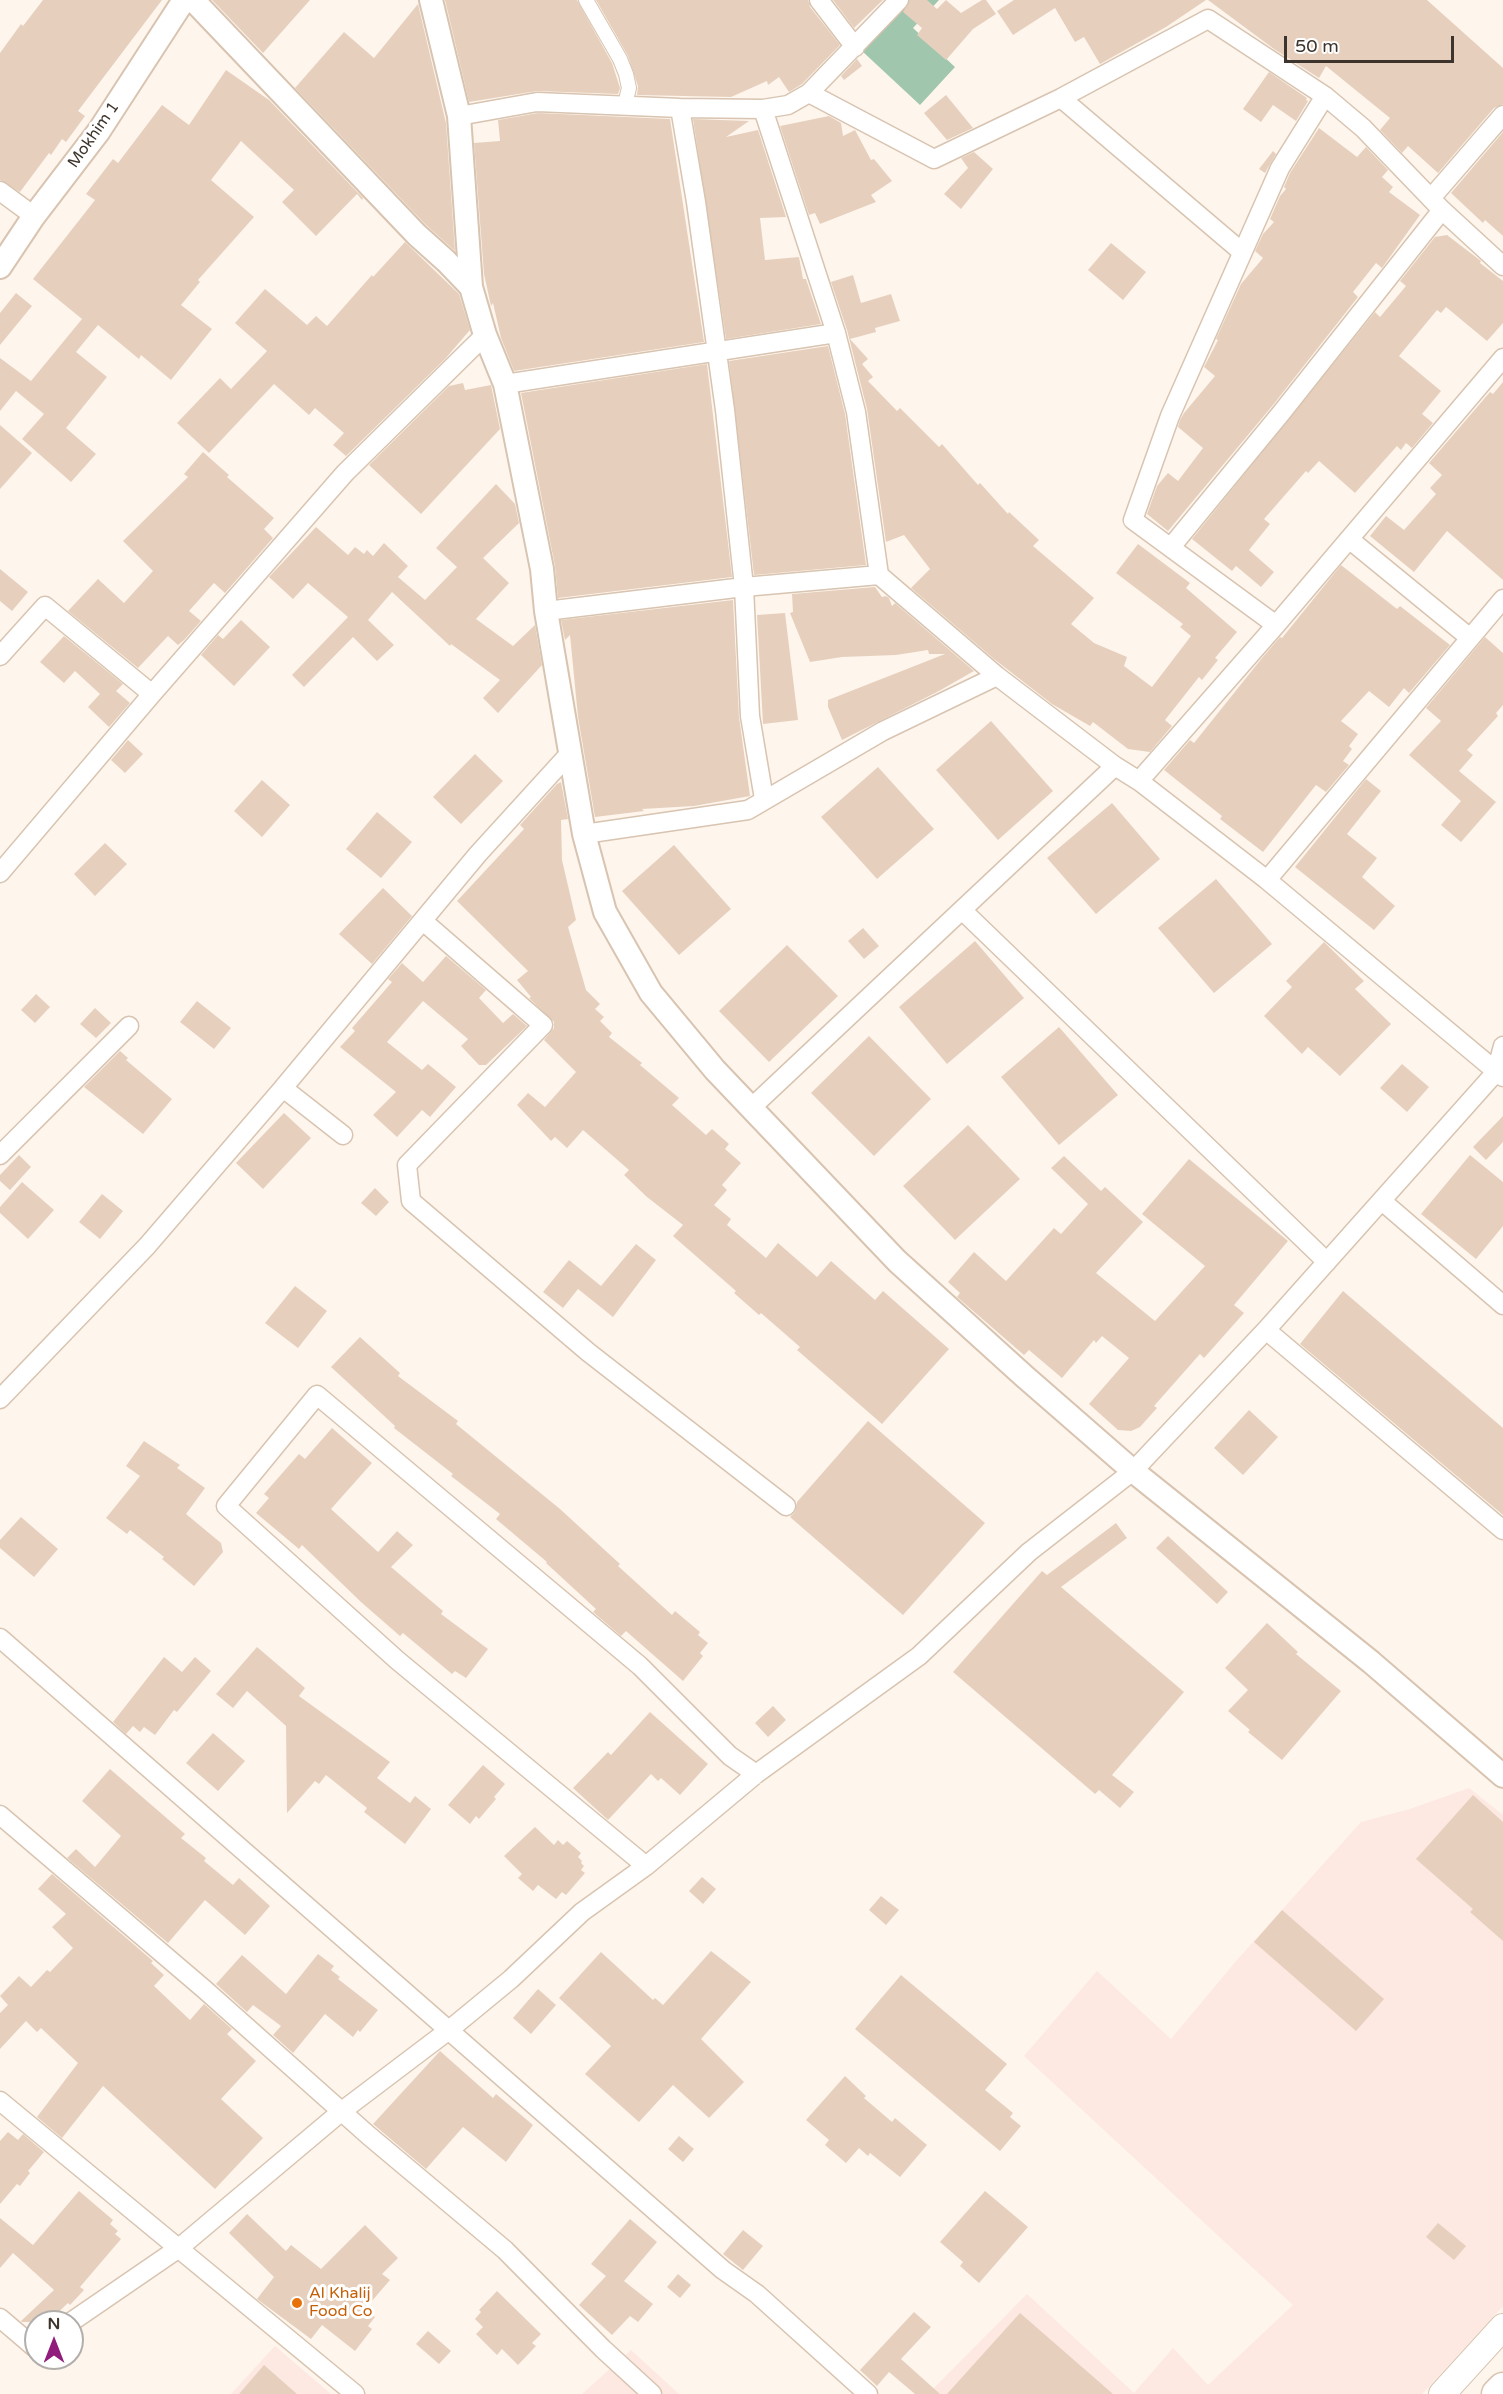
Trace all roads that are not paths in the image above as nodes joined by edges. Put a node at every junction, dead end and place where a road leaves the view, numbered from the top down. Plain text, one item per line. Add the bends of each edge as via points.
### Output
1 (184, 0) edge
2 (193, 0) edge
3 (431, 0) edge
4 (586, 0) edge
5 (819, 0) edge
6 (899, 0) edge
7 (855, 47) junction
8 (809, 93) junction
9 (1325, 96) junction
10 (1061, 98) junction
11 (625, 104) junction
12 (680, 108) junction
13 (763, 109) junction
14 (1503, 115) edge
15 (459, 116) junction
16 (0, 191) edge
17 (1437, 203) junction
18 (34, 216) junction
19 (1242, 252) junction
20 (1503, 266) edge
21 (0, 267) edge
22 (471, 287) junction
23 (836, 333) junction
24 (485, 335) junction
25 (716, 350) junction
26 (1503, 358) edge
27 (505, 384) junction
28 (1349, 539) junction
29 (1171, 547) junction
30 (879, 574) junction
31 (744, 587) junction
32 (1503, 599) edge
33 (546, 611) junction
34 (1276, 625) junction
35 (1470, 638) junction
36 (0, 656) edge
37 (997, 676) junction
38 (152, 694) junction
39 (570, 753) junction
40 (1115, 766) junction
41 (1139, 781) junction
42 (764, 799) junction
43 (584, 834) junction
44 (0, 873) edge
45 (1267, 880) junction
46 (962, 910) junction
47 (423, 921) junction
48 (129, 1026) dead end
49 (1503, 1046) edge
50 (1501, 1073) edge
51 (282, 1088) junction
52 (751, 1108) junction
53 (343, 1135) dead end
54 (0, 1155) edge
55 (1382, 1201) junction
56 (1327, 1262) junction
57 (1503, 1305) edge
58 (1266, 1330) junction
59 (0, 1399) edge
60 (1133, 1471) junction
61 (786, 1506) dead end
62 (1503, 1530) edge
63 (0, 1638) edge
64 (756, 1774) junction
65 (1503, 1776) edge
66 (0, 1815) edge
67 (646, 1866) junction
68 (449, 2030) junction
69 (0, 2101) edge
70 (342, 2111) junction
71 (179, 2248) junction
72 (84, 2312) edge
73 (0, 2318) edge
74 (1503, 2327) edge
75 (24, 2338) edge
76 (1503, 2388) edge
77 (355, 2394) edge
78 (652, 2394) edge
79 (868, 2394) edge
80 (1442, 2394) edge
81 (1497, 2394) edge

1 - 18 street, Mokhim 1 via 99,131
2 - 22 street
3 - 15 street
4 - 11 street via 626,74 629,88
5 - 7 street
6 - 7 street
7 - 8 street
8 - 10 street via 934,159
8 - 13 street via 788,105
9 - 10 street via 1208,19
9 - 17 street via 1363,128
9 - 19 street via 1280,168
10 - 19 street
11 - 12 street
11 - 15 street via 537,102
12 - 13 street
12 - 25 street
13 - 23 street
14 - 17 street
15 - 22 street
16 - 18 street
17 - 20 street
17 - 29 street via 1282,412
18 - 21 street, Mokhim 1
19 - 29 street via 1170,416 1132,520
22 - 24 street
23 - 25 street
23 - 30 street via 856,412
24 - 27 street
24 - 38 street via 345,473
25 - 27 street
25 - 31 street
26 - 28 street
27 - 33 street via 542,569
28 - 34 street
28 - 35 street
29 - 34 street
30 - 31 street
30 - 37 street
31 - 33 street
31 - 42 street via 750,716
32 - 35 street
33 - 39 street
34 - 41 street
35 - 45 street
36 - 38 street via 45,606
37 - 40 street
37 - 42 street via 883,731
38 - 44 street
39 - 43 street
39 - 47 street
40 - 41 street
40 - 46 street
41 - 45 street
42 - 43 street via 748,810
43 - 52 street via 605,912 651,993
45 - 50 street
46 - 52 street
46 - 56 street
47 - 51 street
47 - 61 street via 543,1025 407,1165 411,1201 588,1352
48 - 54 street
49 - 50 street
50 - 55 street
51 - 53 street
51 - 59 street via 147,1246
52 - 60 street via 897,1261
55 - 56 street
55 - 57 street
56 - 58 street
58 - 60 street
58 - 62 street
60 - 64 street via 1029,1552 919,1656
60 - 65 street via 1371,1662
63 - 68 street
64 - 67 street
64 - 67 street via 730,1756 640,1666 317,1395 226,1506 397,1660
66 - 70 street
67 - 68 street via 582,1912
68 - 70 street
68 - 79 street
69 - 71 street
70 - 71 street
70 - 78 street via 505,2250
71 - 72 street
71 - 77 street
73 - 75 street
74 - 80 main road
76 - 81 highway

